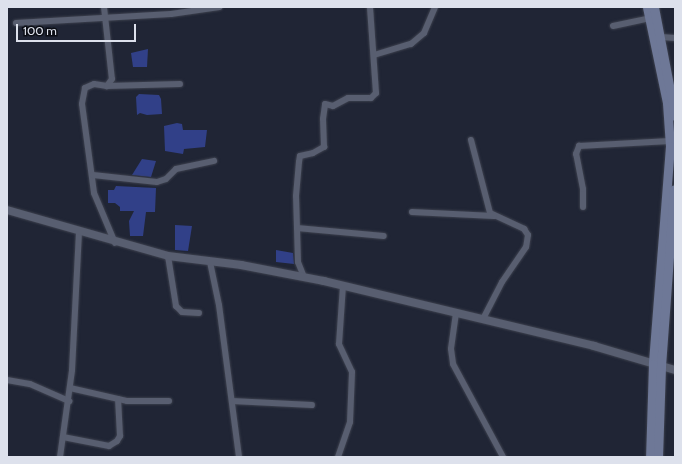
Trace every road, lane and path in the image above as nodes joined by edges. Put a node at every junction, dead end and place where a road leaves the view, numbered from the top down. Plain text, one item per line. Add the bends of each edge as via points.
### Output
1 (104, 7) edge
2 (219, 7) edge
3 (370, 7) edge
4 (435, 7) edge
5 (647, 7) edge
6 (654, 7) edge
7 (106, 16) junction
8 (650, 18) junction
9 (16, 22) dead end
10 (613, 26) dead end
11 (661, 37) junction
12 (675, 38) edge
13 (374, 55) junction
14 (180, 84) dead end
15 (107, 86) junction
16 (675, 116) edge
17 (471, 140) dead end
18 (670, 141) junction
19 (214, 161) dead end
20 (93, 175) junction
21 (673, 176) edge
22 (583, 207) dead end
23 (7, 210) edge
24 (412, 212) dead end
25 (494, 216) junction
26 (297, 228) junction
27 (79, 231) junction
28 (384, 236) dead end
29 (115, 242) junction
30 (168, 256) junction
31 (210, 262) junction
32 (304, 277) junction
33 (343, 286) junction
34 (456, 312) junction
35 (199, 313) dead end
36 (483, 319) junction
37 (657, 365) junction
38 (675, 370) edge
39 (7, 380) edge
40 (70, 388) junction
41 (118, 400) junction
42 (169, 401) dead end
43 (232, 401) junction
44 (69, 402) junction
45 (312, 405) dead end
46 (63, 437) junction
47 (60, 457) edge
48 (239, 457) edge
49 (338, 457) edge
50 (503, 457) edge
51 (650, 457) edge
52 (658, 457) edge

1 - 7 street
2 - 7 street via 171,14
3 - 13 street
4 - 13 street via 424,32 411,44
5 - 8 main road
6 - 11 main road
7 - 9 street
7 - 15 street via 112,71 112,79
8 - 10 street
8 - 18 main road via 667,103
11 - 12 street
11 - 16 main road
13 - 26 street via 375,95 371,98 348,98 333,106 325,104 324,147 300,156 297,176
14 - 15 street
15 - 20 street via 94,84 85,88 83,97 85,137
17 - 25 street via 488,207
18 - 21 main road
18 - 22 street via 579,146 576,154 583,189
19 - 20 street via 181,167 157,182
20 - 29 street via 94,193
21 - 37 main road
23 - 27 street
24 - 25 street
25 - 36 street via 524,229 528,242
26 - 28 street
26 - 32 street via 298,262
27 - 29 street
27 - 40 street
29 - 30 street
30 - 31 street
30 - 35 street via 176,306 182,312
31 - 32 street
31 - 43 street via 219,305
32 - 33 street
33 - 34 street
33 - 49 street via 340,348 352,372 350,422
34 - 36 street
34 - 50 street via 452,343 453,364
36 - 37 street via 594,346
37 - 38 street
37 - 51 main road
37 - 52 main road
39 - 44 street via 30,384
40 - 41 street
40 - 44 street
41 - 42 street
41 - 46 street via 120,436 117,441 109,446
43 - 45 street
43 - 48 street
44 - 46 street
46 - 47 street

